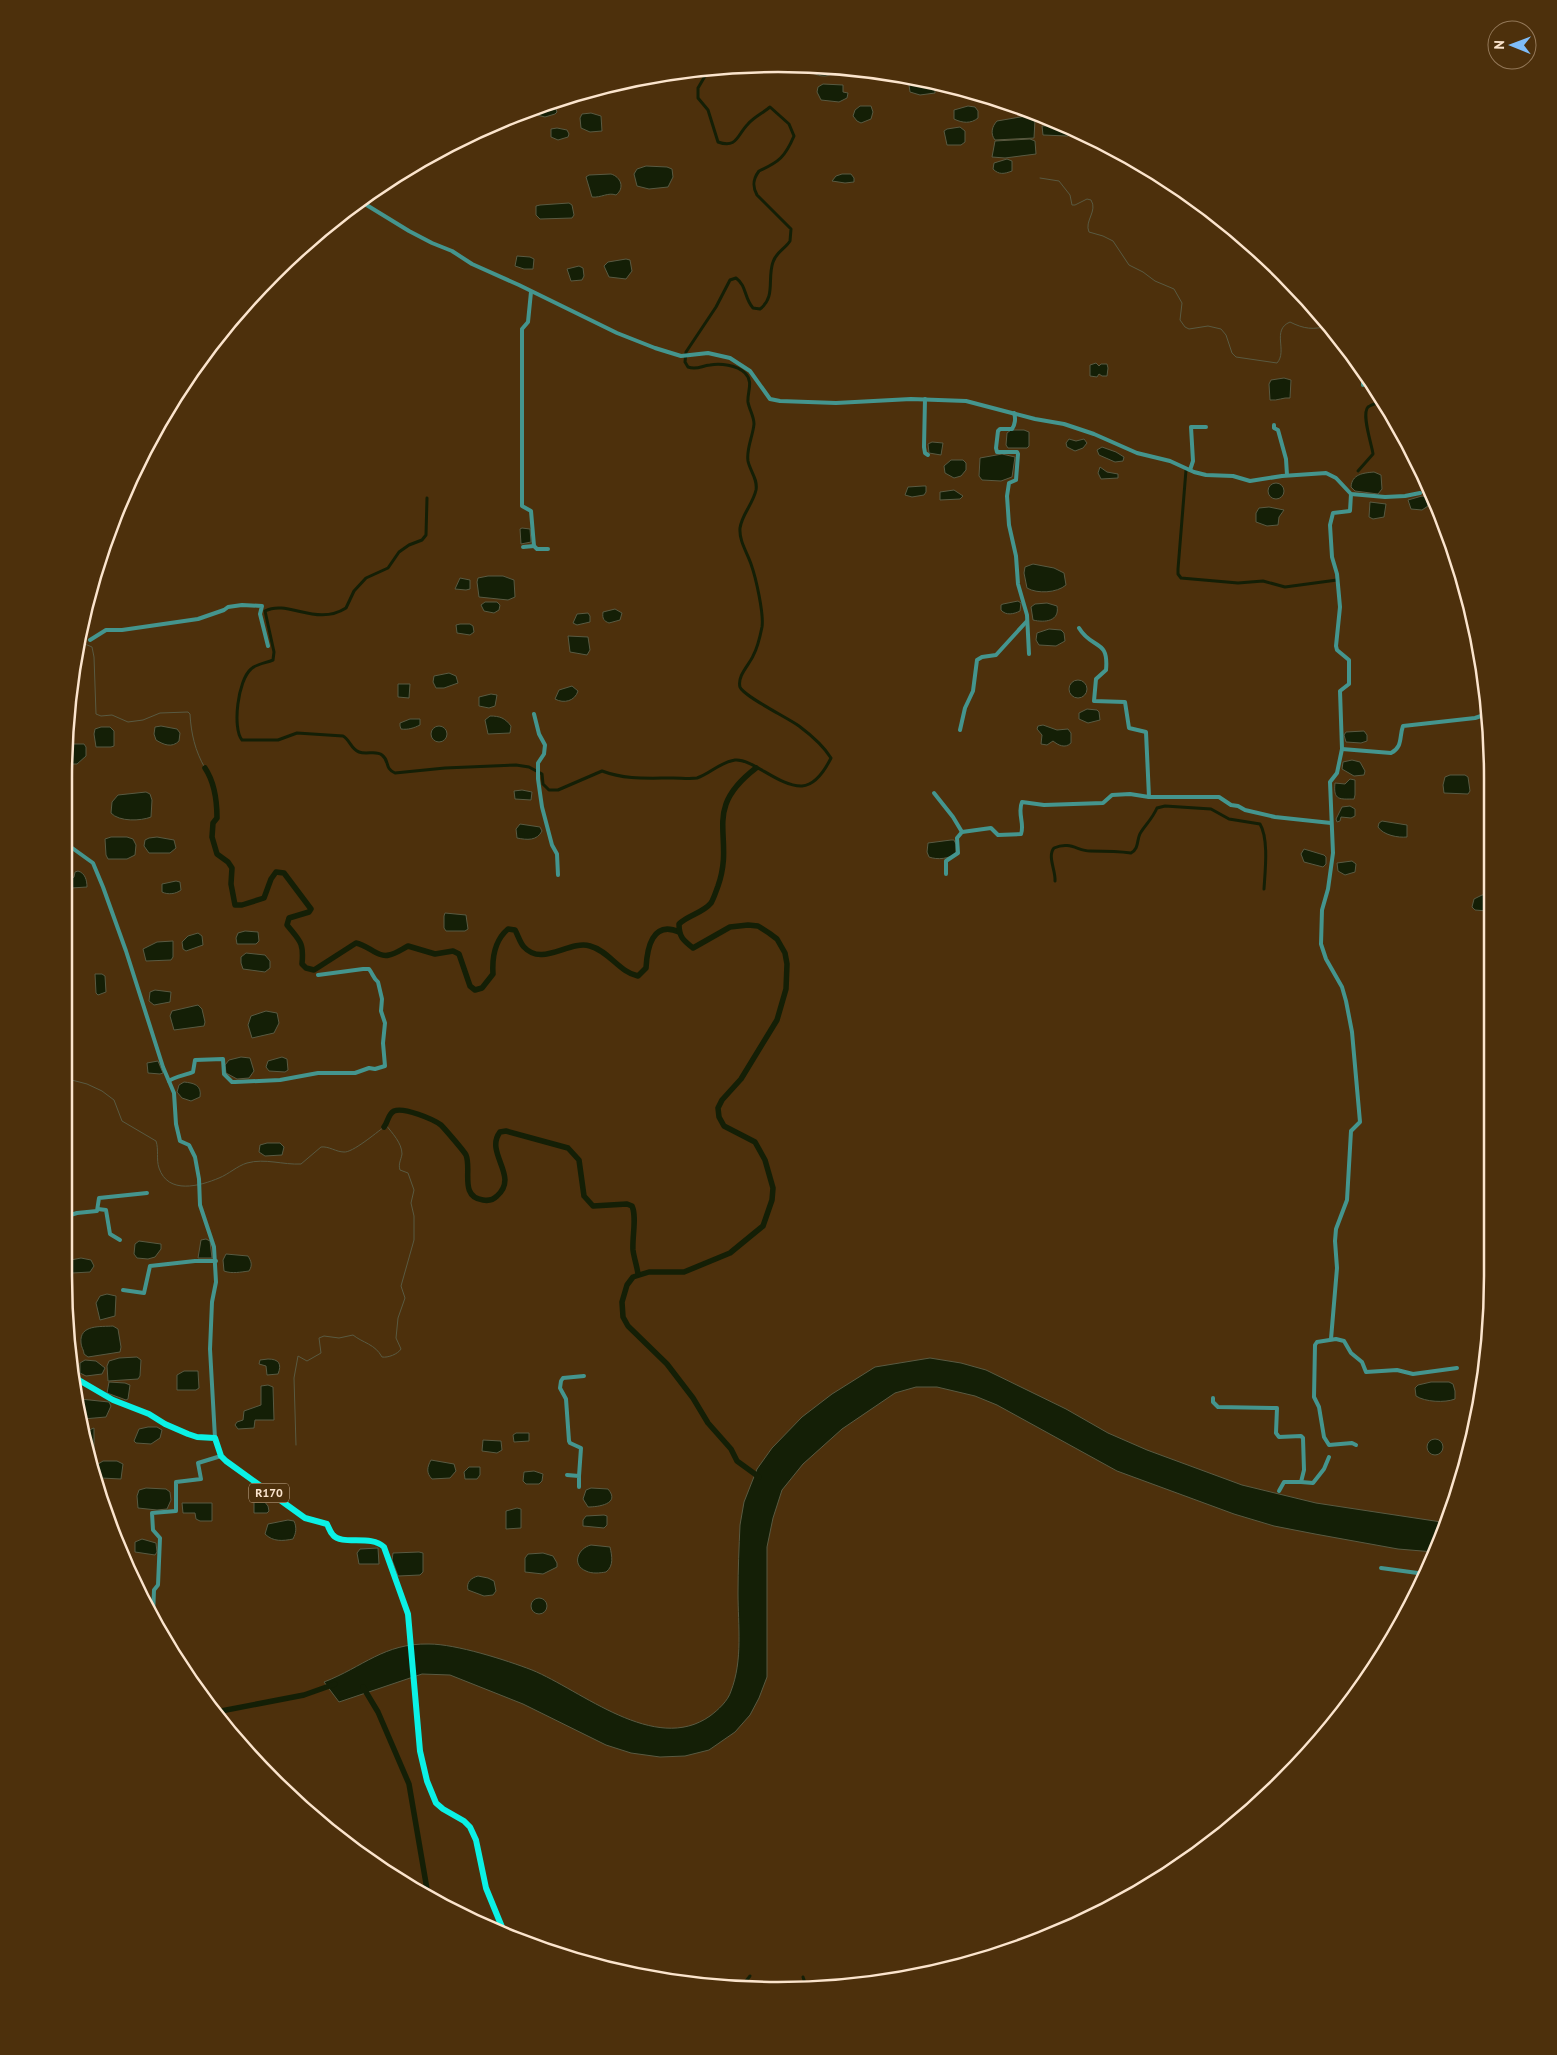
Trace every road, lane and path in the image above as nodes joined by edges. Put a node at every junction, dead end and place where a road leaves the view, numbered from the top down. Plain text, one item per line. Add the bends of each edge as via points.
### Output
1 (366, 205) edge
2 (531, 292) junction
3 (1363, 382) edge
4 (1363, 385) dead end
5 (925, 399) junction
6 (1014, 414) junction
7 (1274, 424) dead end
8 (1206, 426) dead end
9 (928, 455) dead end
10 (1190, 470) junction
11 (1287, 475) junction
12 (1420, 493) dead end
13 (1352, 494) junction
14 (534, 546) junction
15 (523, 548) dead end
16 (548, 549) dead end
17 (1027, 622) junction
18 (1079, 628) dead end
19 (90, 640) dead end
20 (268, 646) dead end
21 (1029, 654) dead end
22 (534, 714) dead end
23 (1481, 716) edge
24 (960, 730) dead end
25 (1342, 749) junction
26 (934, 793) dead end
27 (1149, 797) junction
28 (1331, 822) junction
29 (962, 832) junction
30 (72, 848) edge
31 (946, 874) dead end
32 (558, 875) dead end
33 (318, 975) dead end
34 (169, 1081) junction
35 (147, 1193) dead end
36 (98, 1209) junction
37 (72, 1214) edge
38 (120, 1240) dead end
39 (216, 1261) junction
40 (123, 1290) dead end
41 (1332, 1339) junction
42 (1457, 1368) dead end
43 (584, 1376) dead end
44 (81, 1381) edge
45 (1213, 1398) dead end
46 (215, 1438) junction
47 (1356, 1446) dead end
48 (221, 1456) junction
49 (1329, 1457) dead end
50 (567, 1475) dead end
51 (579, 1476) junction
52 (1301, 1482) junction
53 (579, 1487) dead end
54 (1279, 1491) dead end
55 (1381, 1568) dead end
56 (1419, 1573) edge
57 (153, 1605) edge
58 (502, 1926) edge

1 - 2 street via 472,264
2 - 5 street via 655,348 682,356 708,353 730,358 750,371 768,397 780,401 836,403
2 - 14 street via 528,322 522,329 522,506 531,511
3 - 4 street
5 - 6 street via 966,401
5 - 9 street via 924,447
6 - 10 street via 1081,430
6 - 17 street via 1012,429 998,431 996,448 997,452 1018,454 1016,480 1009,483 1007,508
7 - 11 street via 1281,439
8 - 10 street via 1191,427 1193,461
10 - 11 street via 1250,481
11 - 13 street via 1326,473
12 - 13 street via 1385,497
13 - 25 street via 1350,511 1333,513 1330,519 1332,557 1340,600 1336,646 1349,660 1349,684 1340,691
14 - 15 street
14 - 16 street
17 - 21 street
17 - 24 street via 996,655 977,660 973,692
18 - 27 street via 1086,639 1102,647 1106,653 1106,670 1096,679 1094,701 1124,702 1129,728 1146,732
19 - 20 street via 106,630 198,619 228,607 252,605 262,606 260,614
22 - 32 street via 545,745 538,763 538,779 542,807 557,854
23 - 25 street via 1403,726 1400,744 1391,754
25 - 28 street via 1337,774 1330,782
26 - 29 street
27 - 28 street via 1219,797 1231,806 1275,817
27 - 29 street via 1114,795 1101,803 1044,805 1022,802 1021,834 998,835 991,828
28 - 41 street via 1333,852 1322,910 1321,944 1346,1001 1360,1122 1351,1131 1347,1200 1336,1229
29 - 31 street via 957,838 958,853 946,861
30 - 34 street via 93,863
33 - 34 street via 363,969 372,973 382,999 385,1066 355,1073 318,1073 280,1080 232,1082 224,1074 223,1058 213,1058 195,1060 193,1072
34 - 39 street via 174,1093 180,1141 189,1146 200,1179 200,1205
35 - 36 street via 99,1198
36 - 37 street
36 - 38 street via 106,1210 110,1234
39 - 40 street via 150,1266 144,1293
39 - 46 street via 210,1350
41 - 42 street via 1344,1341 1351,1354 1362,1362 1366,1372 1397,1370 1413,1374
41 - 47 street via 1315,1345 1314,1397 1327,1443 1352,1442
43 - 51 street via 563,1378 560,1384 566,1399 569,1441 580,1448
44 - 46 main road via 113,1400 150,1414 188,1434
45 - 52 street via 1218,1407 1277,1408 1276,1433 1279,1437 1303,1438
46 - 48 main road
48 - 57 street via 198,1463 201,1479 176,1482 176,1511 152,1513 153,1530 160,1538 158,1585 154,1590
48 - 58 main road, R170 via 301,1516 327,1524 334,1537 362,1539 384,1547 408,1614 420,1751 427,1781 436,1803 470,1827 476,1840 486,1888
49 - 52 street via 1313,1483
50 - 51 street
51 - 53 street
52 - 54 street via 1284,1482
55 - 56 street

